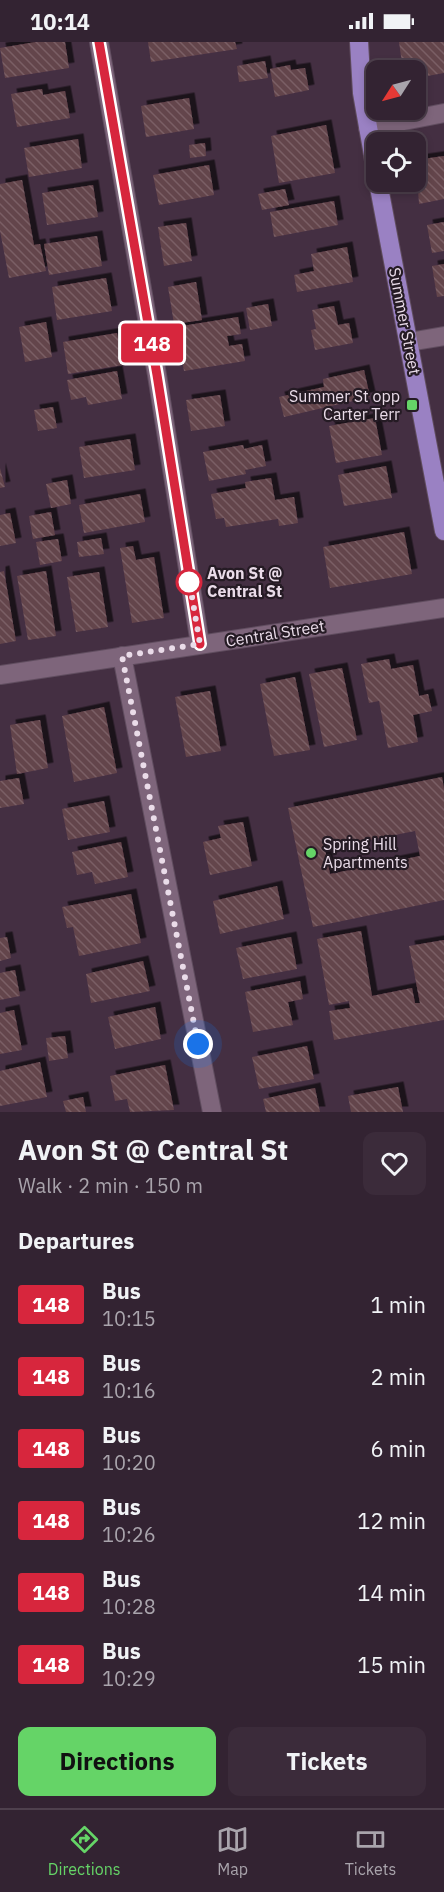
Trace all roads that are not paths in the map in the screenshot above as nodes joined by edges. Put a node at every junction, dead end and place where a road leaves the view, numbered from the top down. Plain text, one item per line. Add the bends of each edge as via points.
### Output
1 (99, 42) edge
2 (359, 42) edge
3 (444, 113) edge
4 (368, 128) junction
5 (369, 132) edge
6 (380, 192) edge
7 (444, 336) edge
8 (409, 342) junction
9 (444, 531) edge
10 (444, 608) edge
11 (200, 644) junction
12 (122, 656) junction
13 (0, 675) edge
14 (212, 1112) edge

1 - 11 street
2 - 4 main road
3 - 4 street
4 - 5 main road
6 - 8 main road, Summer Street
7 - 8 street
8 - 9 main road, Summer Street
10 - 11 street, Central Street
11 - 12 street, Central Street
12 - 13 street, Central Street
12 - 14 street

